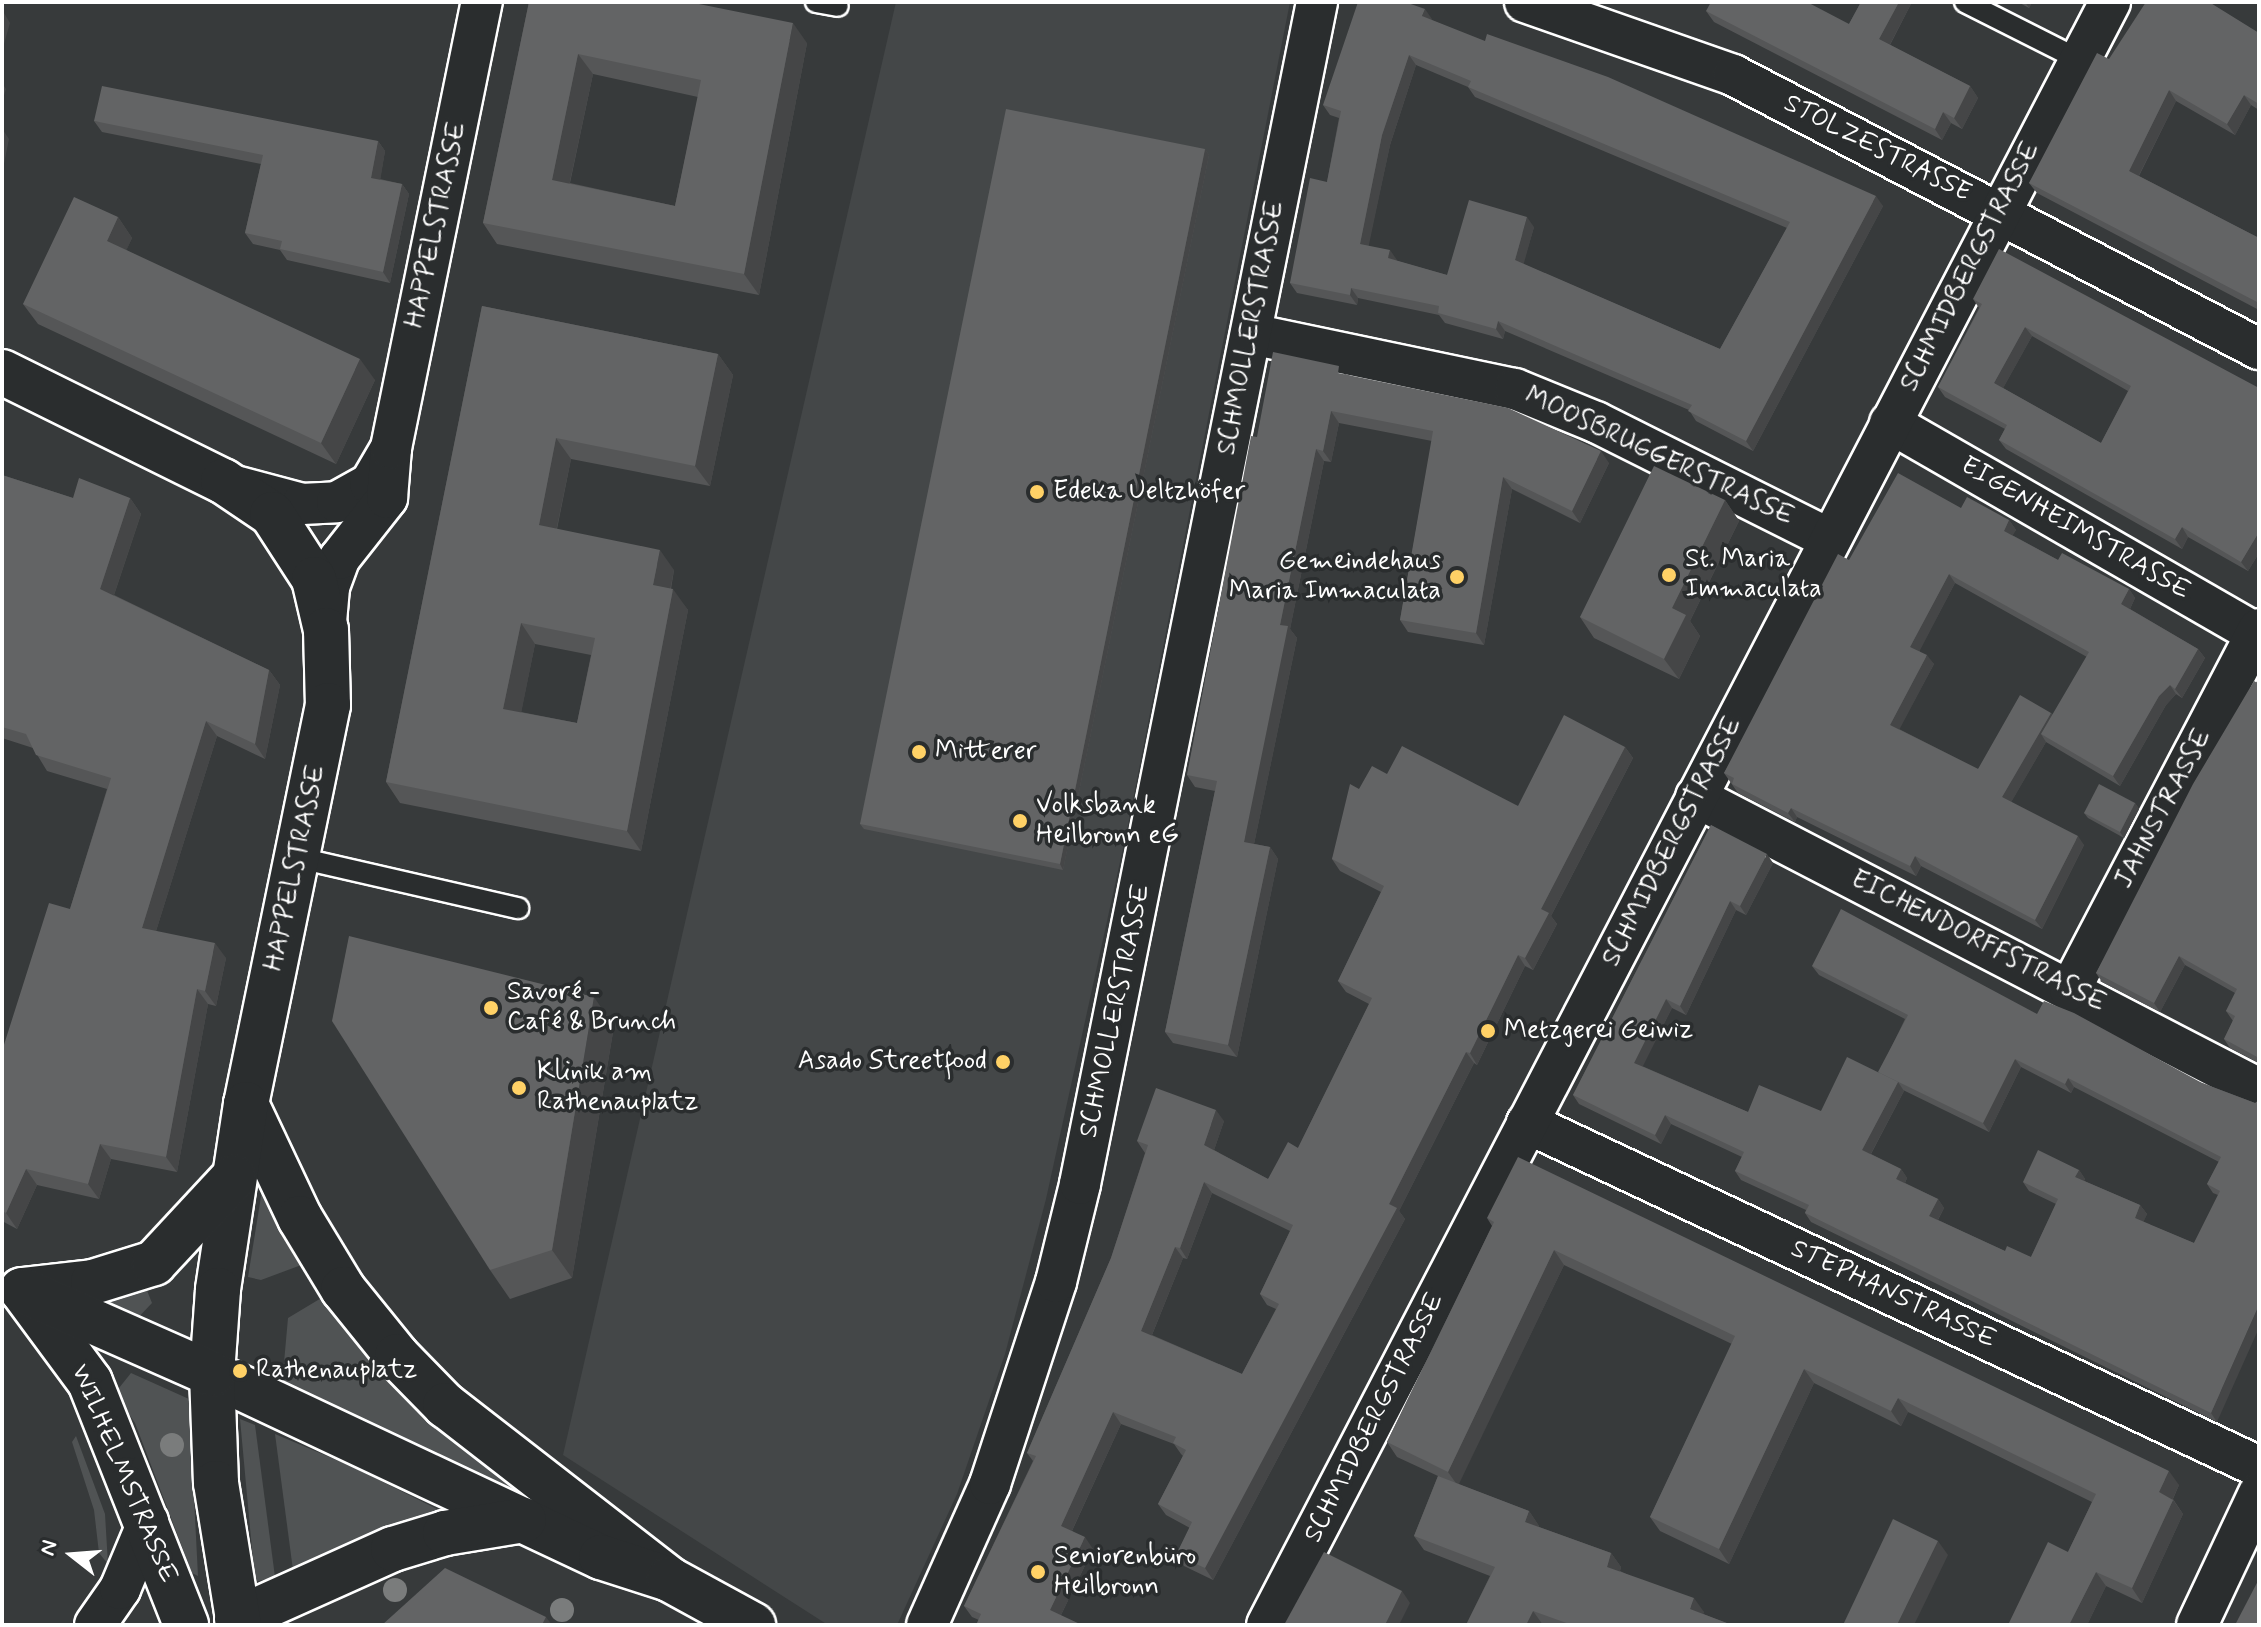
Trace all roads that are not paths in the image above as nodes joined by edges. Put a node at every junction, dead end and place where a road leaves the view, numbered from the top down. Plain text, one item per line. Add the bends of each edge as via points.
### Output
1 (482, 2) edge
2 (816, 2) edge
3 (1317, 2) edge
4 (1525, 2) edge
5 (1965, 2) edge
6 (2110, 2) edge
7 (838, 6) dead end
8 (2080, 60) junction
9 (1998, 212) junction
10 (1251, 334) junction
11 (2259, 349) edge
12 (2, 372) edge
13 (1890, 423) junction
14 (391, 448) junction
15 (223, 481) junction
16 (1830, 539) junction
17 (326, 630) junction
18 (2258, 633) edge
19 (1696, 797) junction
20 (299, 858) junction
21 (518, 908) dead end
22 (2070, 990) junction
23 (2259, 1089) edge
24 (246, 1104) junction
25 (1527, 1123) junction
26 (234, 1177) junction
27 (12, 1285) edge
28 (212, 1374) junction
29 (2259, 1467) edge
30 (2259, 1493) edge
31 (524, 1520) junction
32 (148, 1522) junction
33 (669, 1579) junction
34 (233, 1623) edge
35 (95, 1625) edge
36 (186, 1625) edge
37 (753, 1625) edge
38 (927, 1625) edge
39 (1267, 1625) edge
40 (2197, 1625) edge

1 - 14 street, HAPPELSTRASSE
2 - 7 lane
3 - 10 street, SCHMOLLERSTRASSE
4 - 9 street, STOLZESTRASSE via 1733,75
5 - 8 lane
6 - 8 street, SCHMIDBERGSTRASSE
8 - 9 street, SCHMIDBERGSTRASSE
9 - 11 street, STOLZESTRASSE
9 - 13 street, SCHMIDBERGSTRASSE
10 - 16 street, MOOSBRUGGERSTRASSE via 1515,389 1596,422
10 - 38 street, SCHMOLLERSTRASSE via 1069,1230 990,1484
12 - 15 main road
13 - 16 street, SCHMIDBERGSTRASSE
13 - 18 street, EIGENHEIMSTRASSE
14 - 15 street, HAPPELSTRASSE via 370,484 337,502 286,501
14 - 17 street, HAPPELSTRASSE via 387,498 333,572
15 - 17 main road, HAPPELSTRASSE via 272,514 289,534 314,579
16 - 19 street, SCHMIDBERGSTRASSE
17 - 20 main road, HAPPELSTRASSE via 328,705
18 - 22 street, JAHNSTRASSE
19 - 22 street, EICHENDORFFSTRASSE
19 - 25 street, SCHMIDBERGSTRASSE
20 - 21 lane
20 - 24 main road, HAPPELSTRASSE
22 - 23 street, EICHENDORFFSTRASSE
24 - 26 main road, HAPPELSTRASSE
24 - 33 main road via 300,1218 343,1289 397,1356 445,1405
25 - 29 street, STEPHANSTRASSE
25 - 39 street, SCHMIDBERGSTRASSE
26 - 27 main road via 154,1263 93,1282
26 - 28 main road, HAPPELSTRASSE
27 - 28 main road, WILHELMSTRASSE
27 - 32 main road, WILHELMSTRASSE via 90,1382
28 - 31 main road, WILHELMSTRASSE
28 - 34 main road, HAPPELSTRASSE via 216,1483
30 - 40 street
31 - 33 main road, WILHELMSTRASSE via 601,1557
31 - 34 main road via 445,1533 393,1549
32 - 35 street via 120,1589
32 - 36 main road, WILHELMSTRASSE
33 - 37 main road

